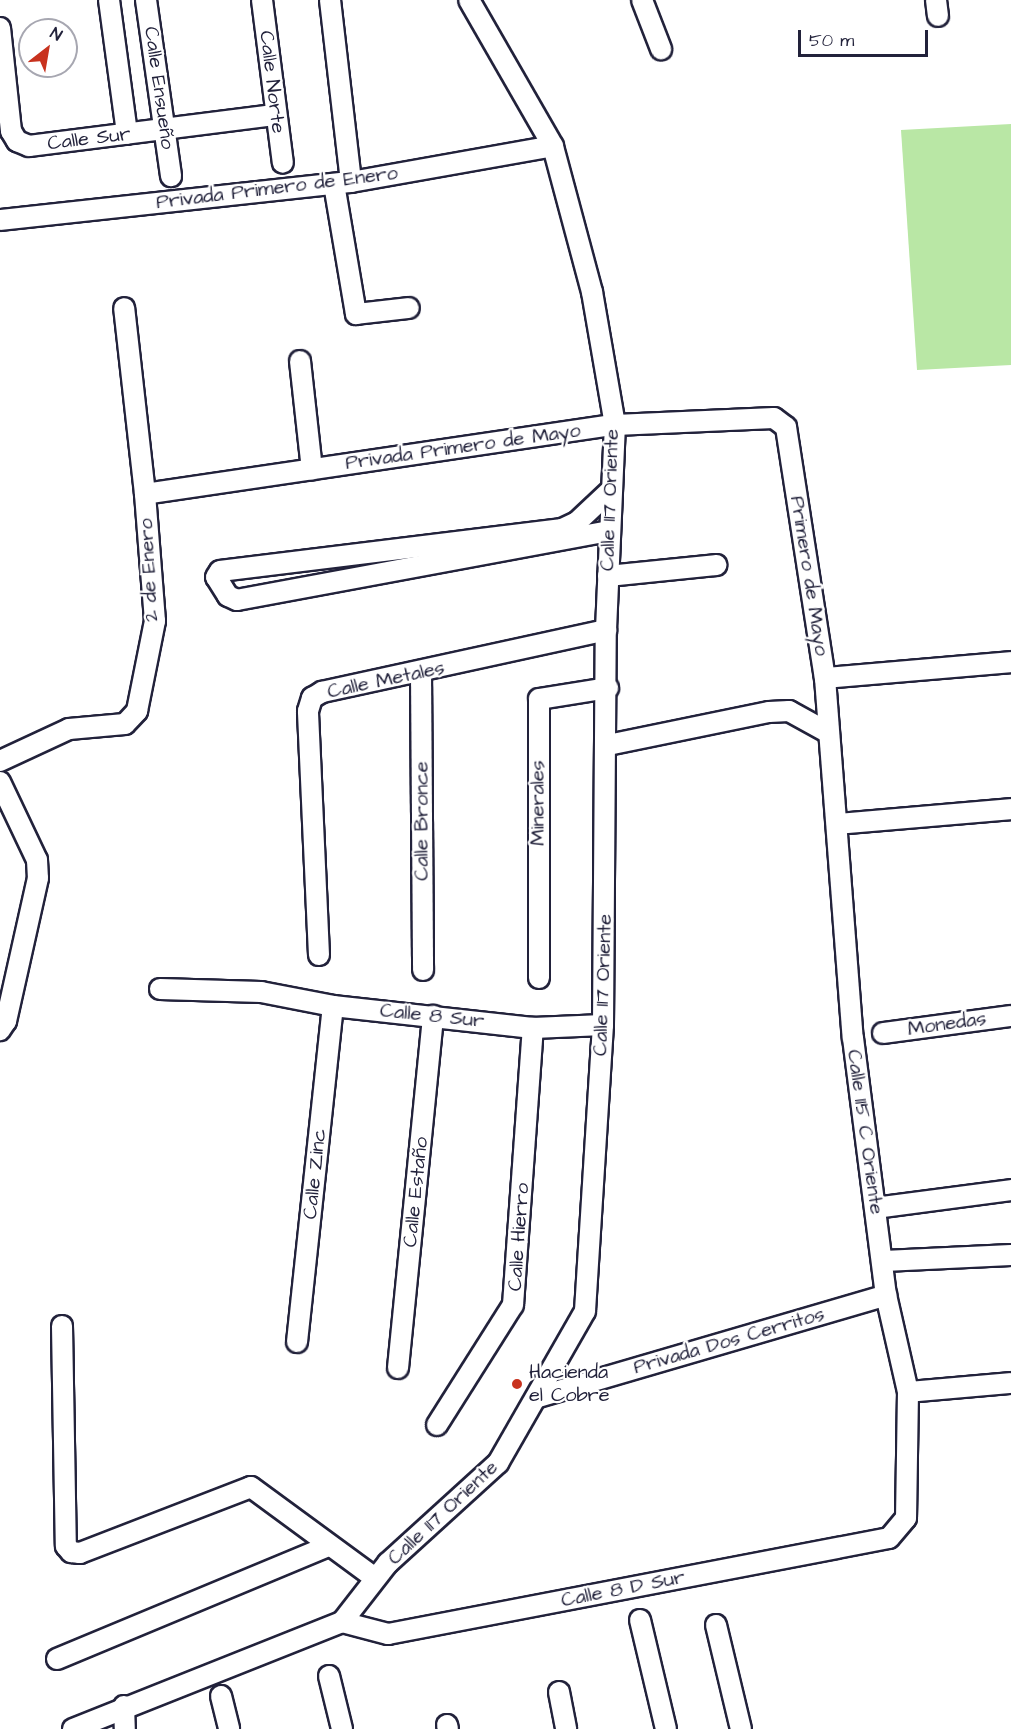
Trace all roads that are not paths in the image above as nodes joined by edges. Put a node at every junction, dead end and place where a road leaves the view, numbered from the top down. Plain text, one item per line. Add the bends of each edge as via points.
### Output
1 (109, 0) edge
2 (146, 0) edge
3 (261, 0) edge
4 (330, 0) edge
5 (469, 0) edge
6 (642, 0) edge
7 (0, 27) edge
8 (661, 49) dead end
9 (276, 116) junction
10 (164, 129) junction
11 (127, 134) junction
12 (553, 147) junction
13 (283, 163) dead end
14 (171, 176) dead end
15 (343, 183) junction
16 (0, 220) edge
17 (410, 308) dead end
18 (124, 309) dead end
19 (300, 361) dead end
20 (783, 421) joint
21 (615, 425) junction
22 (312, 469) junction
23 (611, 490) junction
24 (145, 494) junction
25 (609, 531) junction
26 (473, 548) junction
27 (356, 554) junction
28 (716, 565) dead end
29 (608, 576) junction
30 (359, 578) junction
31 (606, 630) junction
32 (1011, 662) edge
33 (421, 672) junction
34 (825, 678) junction
35 (608, 688) junction
36 (827, 732) junction
37 (608, 745) junction
38 (0, 760) edge
39 (0, 782) edge
40 (1011, 809) edge
41 (837, 824) junction
42 (319, 955) dead end
43 (423, 970) dead end
44 (539, 978) dead end
45 (160, 989) dead end
46 (333, 1006) junction
47 (433, 1016) junction
48 (1011, 1016) edge
49 (603, 1025) junction
50 (533, 1028) junction
51 (0, 1030) edge
52 (883, 1033) dead end
53 (1011, 1190) edge
54 (875, 1208) junction
55 (1011, 1255) edge
56 (884, 1262) junction
57 (886, 1295) junction
58 (62, 1326) dead end
59 (297, 1342) dead end
60 (398, 1368) dead end
61 (1011, 1383) edge
62 (908, 1392) junction
63 (538, 1397) junction
64 (437, 1425) dead end
65 (901, 1528) joint
66 (329, 1546) junction
67 (375, 1578) junction
68 (640, 1620) dead end
69 (342, 1622) junction
70 (716, 1625) dead end
71 (57, 1659) dead end
72 (329, 1676) dead end
73 (559, 1692) dead end
74 (221, 1696) dead end
75 (124, 1706) junction
76 (85, 1727) edge
77 (124, 1729) edge
78 (229, 1729) edge
79 (342, 1729) edge
80 (566, 1729) edge
81 (666, 1729) edge
82 (741, 1729) edge

1 - 11 street, Calle Ensueño
2 - 10 street, Calle Ensueño
3 - 9 street, Calle Norte
4 - 15 street
5 - 12 street, Calle 117 Oriente
6 - 8 street
7 - 11 street, Calle Sur via 11,131 17,141 29,146
9 - 10 street, Calle Sur
9 - 13 street, Calle Norte
10 - 11 street, Calle Sur
10 - 14 street, Calle Ensueño
12 - 15 street, Privada Primero de Enero
12 - 21 street, Calle 117 Oriente via 592,292
15 - 16 street, Privada Primero de Enero
15 - 17 street via 356,314
18 - 24 street
19 - 22 street
20 - 21 street, Privada Primero de Mayo via 774,418
20 - 34 street, Primero de Mayo
21 - 22 street, Privada Primero de Mayo
21 - 23 street, Calle 117 Oriente
22 - 24 street, Privada Primero de Mayo
23 - 25 street, Calle 117 Oriente
23 - 26 street via 570,527
24 - 38 street, 2 de Enero via 154,621 133,720 69,729
25 - 26 street
25 - 29 street, Calle 117 Oriente
26 - 27 street
26 - 30 street
27 - 30 street
27 - 30 street via 220,571 216,577 228,596 237,600
28 - 29 street
29 - 31 street, Calle 117 Oriente
31 - 33 street, Calle Metales
31 - 35 street, Calle 117 Oriente
32 - 34 street
33 - 42 street, Calle Metales via 322,692 312,698 308,711
33 - 43 street, Calle Bronce
34 - 36 street, Primero de Mayo
35 - 37 street, Calle 117 Oriente
35 - 44 street, Minerales via 539,699
36 - 37 street via 789,711
36 - 41 street, Calle 115 C Oriente
37 - 49 street, Calle 117 Oriente
39 - 51 street via 37,860 38,878 6,1021
40 - 41 street
41 - 54 street, Calle 115 C Oriente via 853,1038
45 - 46 street, Calle 8 Sur via 261,992
46 - 47 street, Calle 8 Sur
46 - 59 street, Calle Zinc
47 - 50 street, Calle 8 Sur
47 - 60 street, Calle Estaño
48 - 52 street, Monedas
49 - 50 street, Calle 8 Sur
49 - 63 street, Calle 117 Oriente via 587,1299 580,1323
50 - 64 street, Calle Hierro via 514,1298 507,1317
53 - 54 street
54 - 56 street, Calle 115 C Oriente
55 - 56 street
56 - 57 street, Calle 115 C Oriente
57 - 62 street, Calle 115 C Oriente
57 - 63 street, Privada Dos Cerritos
58 - 66 street via 66,1546 71,1552 80,1553 251,1487
61 - 62 street
62 - 65 street, Calle 115 C Oriente via 906,1518
63 - 67 street, Calle 117 Oriente via 498,1463
65 - 69 street, Calle 8 D Sur via 889,1538 388,1634
66 - 67 street
66 - 71 street
67 - 69 street, Calle 117 Oriente
68 - 81 street
69 - 75 street
70 - 82 street
72 - 79 street
73 - 80 street
74 - 78 street
75 - 76 street
75 - 77 street

